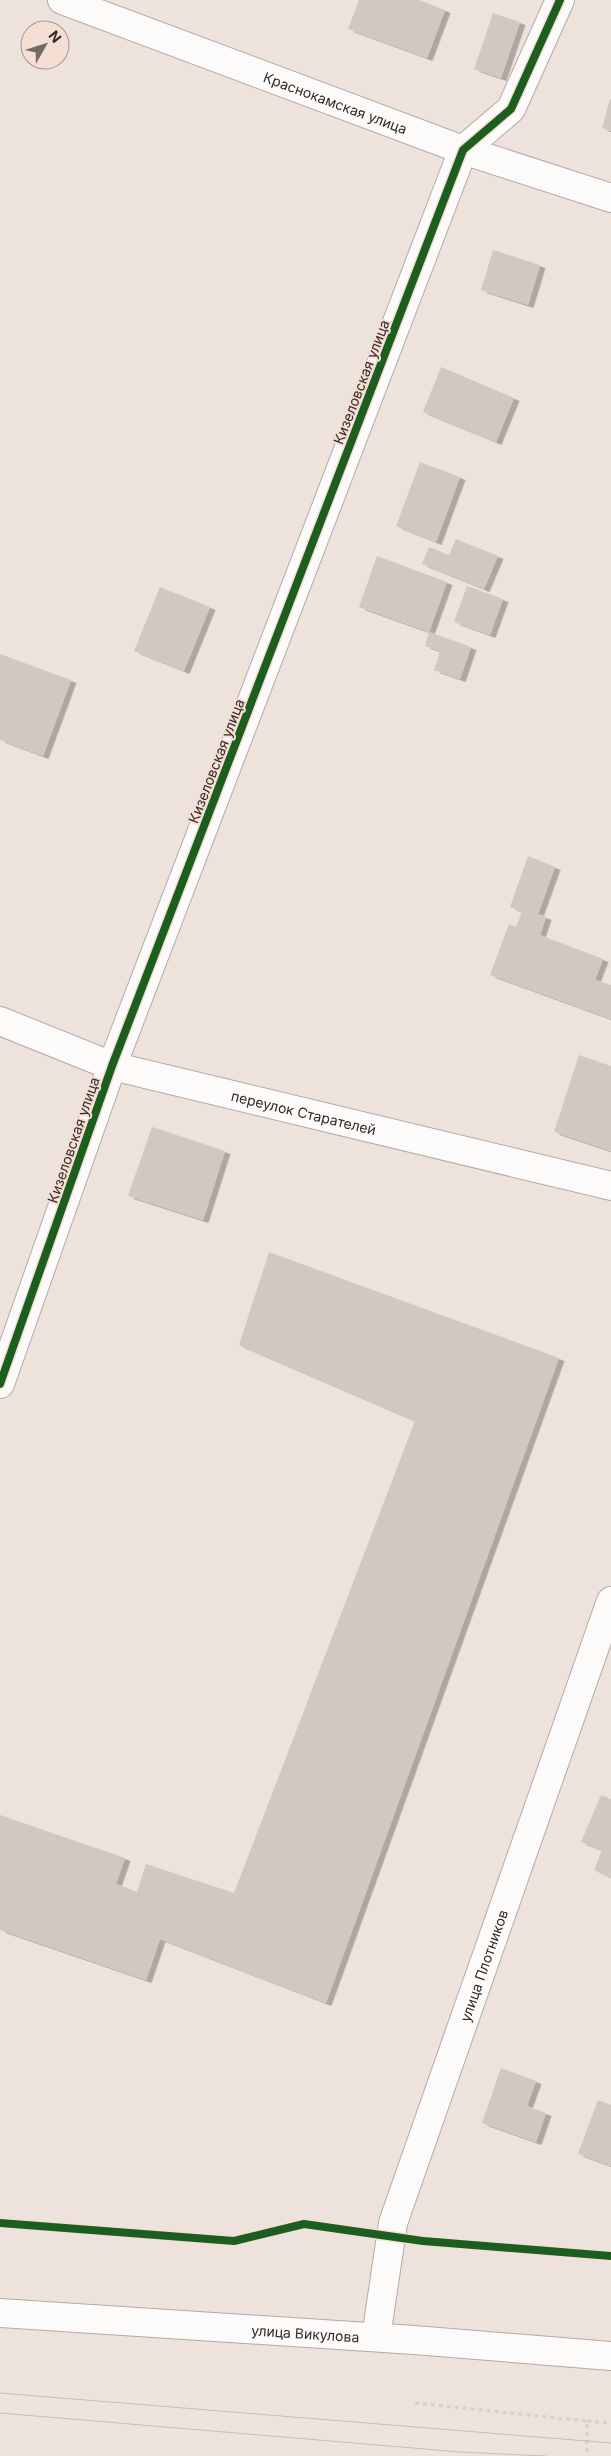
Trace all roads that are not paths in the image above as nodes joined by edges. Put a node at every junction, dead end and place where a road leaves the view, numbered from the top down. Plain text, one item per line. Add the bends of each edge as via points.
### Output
1 (62, 0) edge
2 (560, 0) edge
3 (463, 150) junction
4 (611, 198) edge
5 (0, 1021) edge
6 (112, 1066) junction
7 (611, 1186) edge
8 (0, 1384) edge
9 (611, 1600) edge
10 (0, 2313) edge
11 (376, 2337) junction
12 (611, 2356) edge

1 - 3 street, Краснокамская улица
2 - 3 street via 511,109
3 - 4 street, Краснокамская улица
3 - 6 street, Кизеловская улица
5 - 6 street, переулок Старателей
6 - 7 street, переулок Старателей
6 - 8 street, Кизеловская улица
9 - 11 street, улица Плотников via 393,2223
10 - 11 street, улица Викулова
11 - 12 street, улица Викулова

